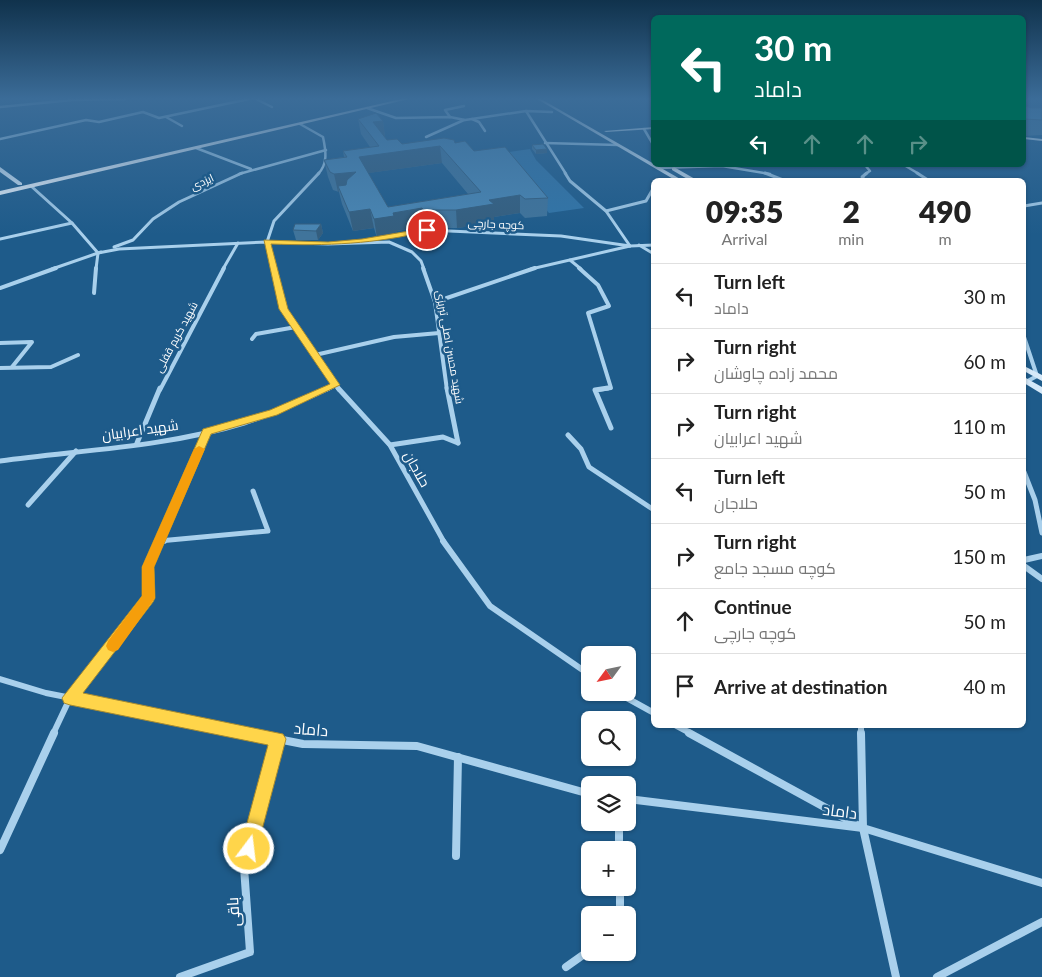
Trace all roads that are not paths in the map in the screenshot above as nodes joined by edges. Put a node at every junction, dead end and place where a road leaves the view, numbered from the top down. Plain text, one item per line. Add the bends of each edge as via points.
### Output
1 (192, 145) edge
2 (211, 145) edge
3 (325, 145) edge
4 (547, 145) edge
5 (603, 145) edge
6 (618, 145) joint
7 (630, 145) edge
8 (196, 148) junction
9 (326, 150) junction
10 (651, 156) edge
11 (651, 164) edge
12 (664, 167) edge
13 (670, 167) edge
14 (702, 167) edge
15 (867, 167) edge
16 (907, 167) edge
17 (659, 168) joint
18 (0, 169) edge
19 (252, 169) junction
20 (676, 178) edge
21 (689, 178) edge
22 (777, 178) edge
23 (863, 178) edge
24 (925, 178) edge
25 (20, 184) junction
26 (31, 186) junction
27 (0, 188) edge
28 (651, 192) edge
29 (0, 193) edge
30 (1042, 203) edge
31 (1026, 206) edge
32 (606, 211) junction
33 (72, 223) junction
34 (0, 240) edge
35 (266, 242) junction
36 (362, 242) junction
37 (238, 243) junction
38 (639, 245) junction
39 (651, 245) edge
40 (630, 246) junction
41 (651, 252) edge
42 (98, 253) junction
43 (570, 260) junction
44 (0, 288) edge
45 (94, 293) dead end
46 (435, 302) junction
47 (296, 328) junction
48 (439, 332) junction
49 (252, 339) dead end
50 (1026, 342) edge
51 (0, 343) edge
52 (78, 355) dead end
53 (315, 355) junction
54 (12, 367) junction
55 (0, 368) edge
56 (1026, 369) edge
57 (1040, 377) edge
58 (1026, 382) edge
59 (1026, 383) edge
60 (336, 385) junction
61 (1042, 391) edge
62 (611, 428) dead end
63 (207, 431) junction
64 (568, 435) dead end
65 (137, 443) junction
66 (390, 445) junction
67 (76, 450) junction
68 (0, 461) edge
69 (1026, 478) edge
70 (253, 491) dead end
71 (28, 504) dead end
72 (651, 508) edge
73 (1042, 533) edge
74 (159, 541) junction
75 (1042, 556) edge
76 (1026, 560) edge
77 (1026, 567) edge
78 (1042, 579) edge
79 (581, 669) edge
80 (0, 679) edge
81 (70, 698) junction
82 (632, 701) edge
83 (651, 711) edge
84 (680, 728) edge
85 (861, 728) edge
86 (278, 739) junction
87 (458, 757) junction
88 (581, 791) edge
89 (636, 800) edge
90 (863, 828) junction
91 (0, 850) edge
92 (456, 856) dead end
93 (1042, 884) edge
94 (1042, 922) edge
95 (581, 956) edge
96 (566, 967) dead end
97 (941, 975) edge
98 (180, 977) edge
99 (896, 977) edge

1 - 25 main road
2 - 8 main road
3 - 9 street
4 - 32 street via 570,181
5 - 6 street
6 - 11 main road
7 - 10 main road
8 - 19 street
8 - 26 main road
9 - 19 street, ایزدی
9 - 35 street via 324,168 274,221
12 - 17 street
13 - 21 main road
14 - 22 street via 763,172
15 - 23 street via 870,171
16 - 24 street
17 - 20 main road
18 - 25 main road
19 - 42 street, ایزدی via 179,202 153,219 133,240
25 - 27 main road
26 - 29 main road
26 - 33 street
28 - 32 street via 646,201
30 - 31 street
32 - 40 street
33 - 34 street
33 - 42 street
35 - 36 street
35 - 37 street
35 - 47 street, حلاجان via 284,309
36 - 40 street, کوچه جارچی via 427,230 562,236
36 - 46 street, شهید محسن اصلی تبریزی via 389,242 412,252 421,261
37 - 42 street
37 - 65 street, شهید کریم قفلی via 179,348
38 - 39 street
38 - 40 street
38 - 41 street
40 - 43 street
42 - 44 street
42 - 45 street
43 - 46 street via 532,269
43 - 62 street via 598,285 609,306 588,313 611,388 596,390
46 - 48 street, شهید محسن اصلی تبریزی
47 - 49 street via 256,334
47 - 53 street, حلاجان
48 - 53 street via 394,337
48 - 66 street, شهید محسن اصلی تبریزی via 458,444 443,437
50 - 57 street
51 - 54 street via 32,342
52 - 54 street via 51,367
53 - 60 street, حلاجان
54 - 55 street
56 - 57 main road
57 - 58 street
59 - 61 main road
60 - 63 street, شهید اعرابیان via 274,413
60 - 66 street, حلاجان
63 - 65 street, شهید اعرابیان
63 - 74 street
64 - 72 street via 581,449 589,467
65 - 67 street, شهید اعرابیان
66 - 79 street, حلاجان via 443,541 490,606
67 - 68 street, شهید اعرابیان
67 - 71 street
69 - 73 street
70 - 74 street via 268,531
74 - 81 street via 148,567 148,598
75 - 76 street
77 - 78 street
80 - 81 street, داماد
81 - 86 street, داماد
81 - 91 street
82 - 83 street
84 - 90 street
85 - 90 street
86 - 87 street, داماد via 303,744 417,746
86 - 98 street, باقی via 244,868 250,952
87 - 88 street, داماد
87 - 92 street
89 - 90 street, داماد
90 - 93 street, داماد
90 - 99 street
94 - 97 street
95 - 96 street

